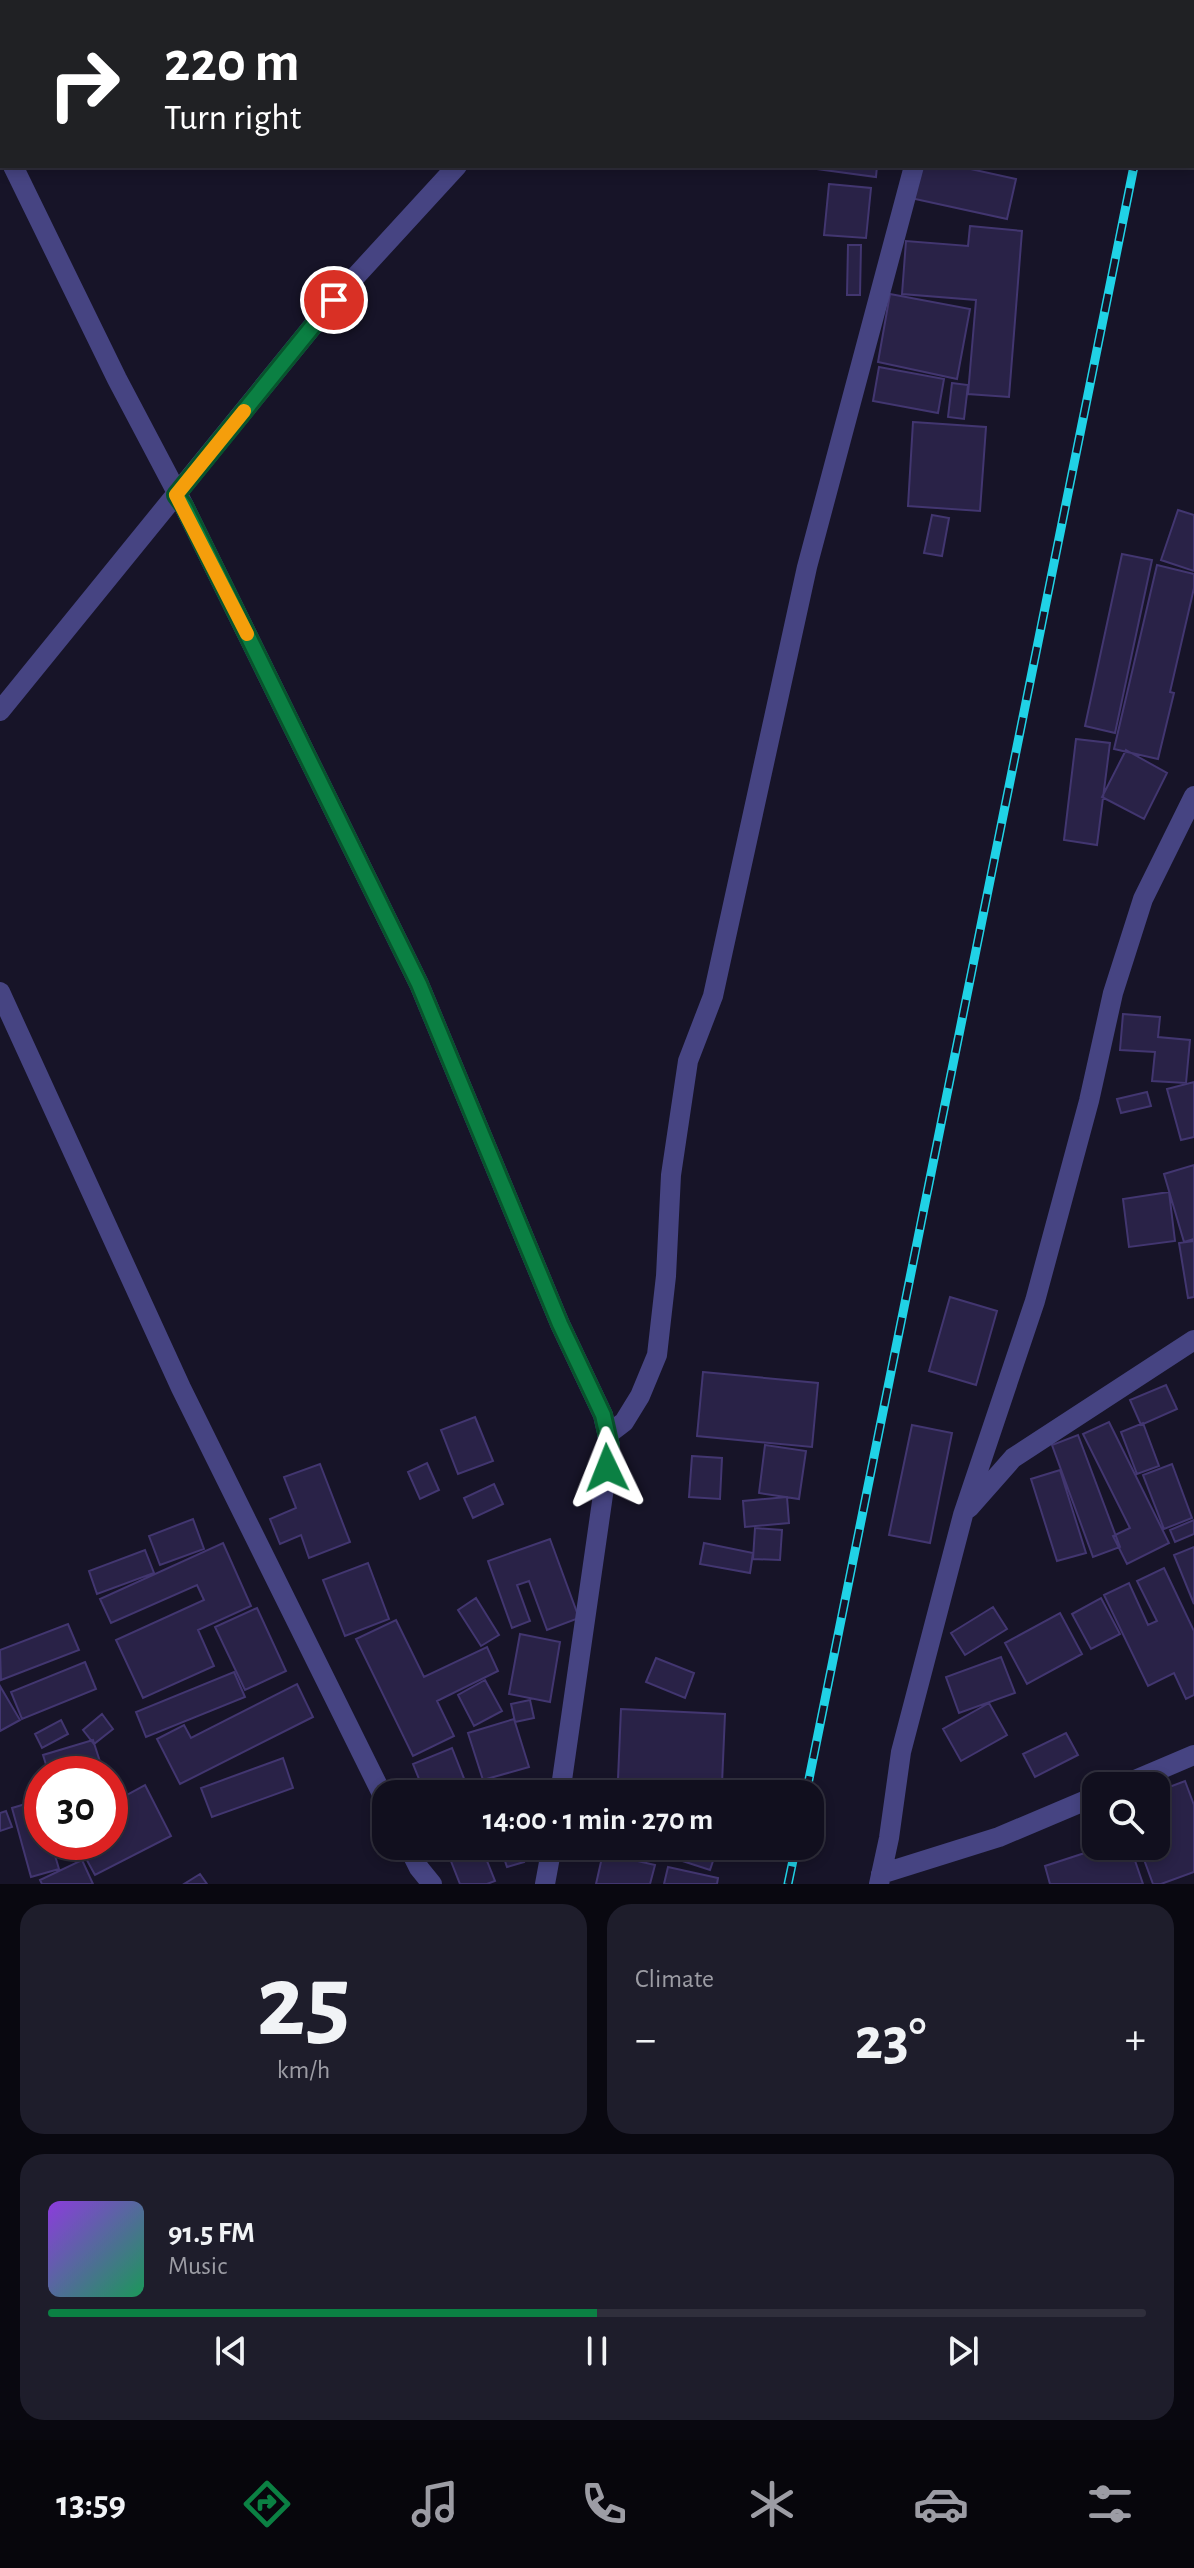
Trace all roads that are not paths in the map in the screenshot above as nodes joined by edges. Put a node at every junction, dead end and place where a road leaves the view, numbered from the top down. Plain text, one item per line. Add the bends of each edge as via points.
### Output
1 (14, 168) edge
2 (455, 168) edge
3 (913, 168) edge
4 (176, 495) junction
5 (0, 711) edge
6 (1194, 796) edge
7 (0, 992) edge
8 (1194, 1340) edge
9 (607, 1435) junction
10 (963, 1515) junction
11 (1194, 1755) edge
12 (1154, 1772) edge
13 (375, 1780) edge
14 (562, 1780) edge
15 (1082, 1802) edge
16 (415, 1860) edge
17 (549, 1860) edge
18 (880, 1879) edge
19 (432, 1884) edge
20 (545, 1884) edge

1 - 4 street
2 - 4 street via 334,300
3 - 9 street via 807,567 713,996 688,1061 671,1175 657,1355 624,1422
4 - 5 street
4 - 9 street via 419,984 603,1415
6 - 10 street via 1143,899 1035,1301
7 - 13 street via 181,1388
8 - 10 street via 1013,1458
9 - 14 street via 602,1512
10 - 18 street via 901,1752
11 - 12 street
15 - 18 street
16 - 19 street
17 - 20 street

